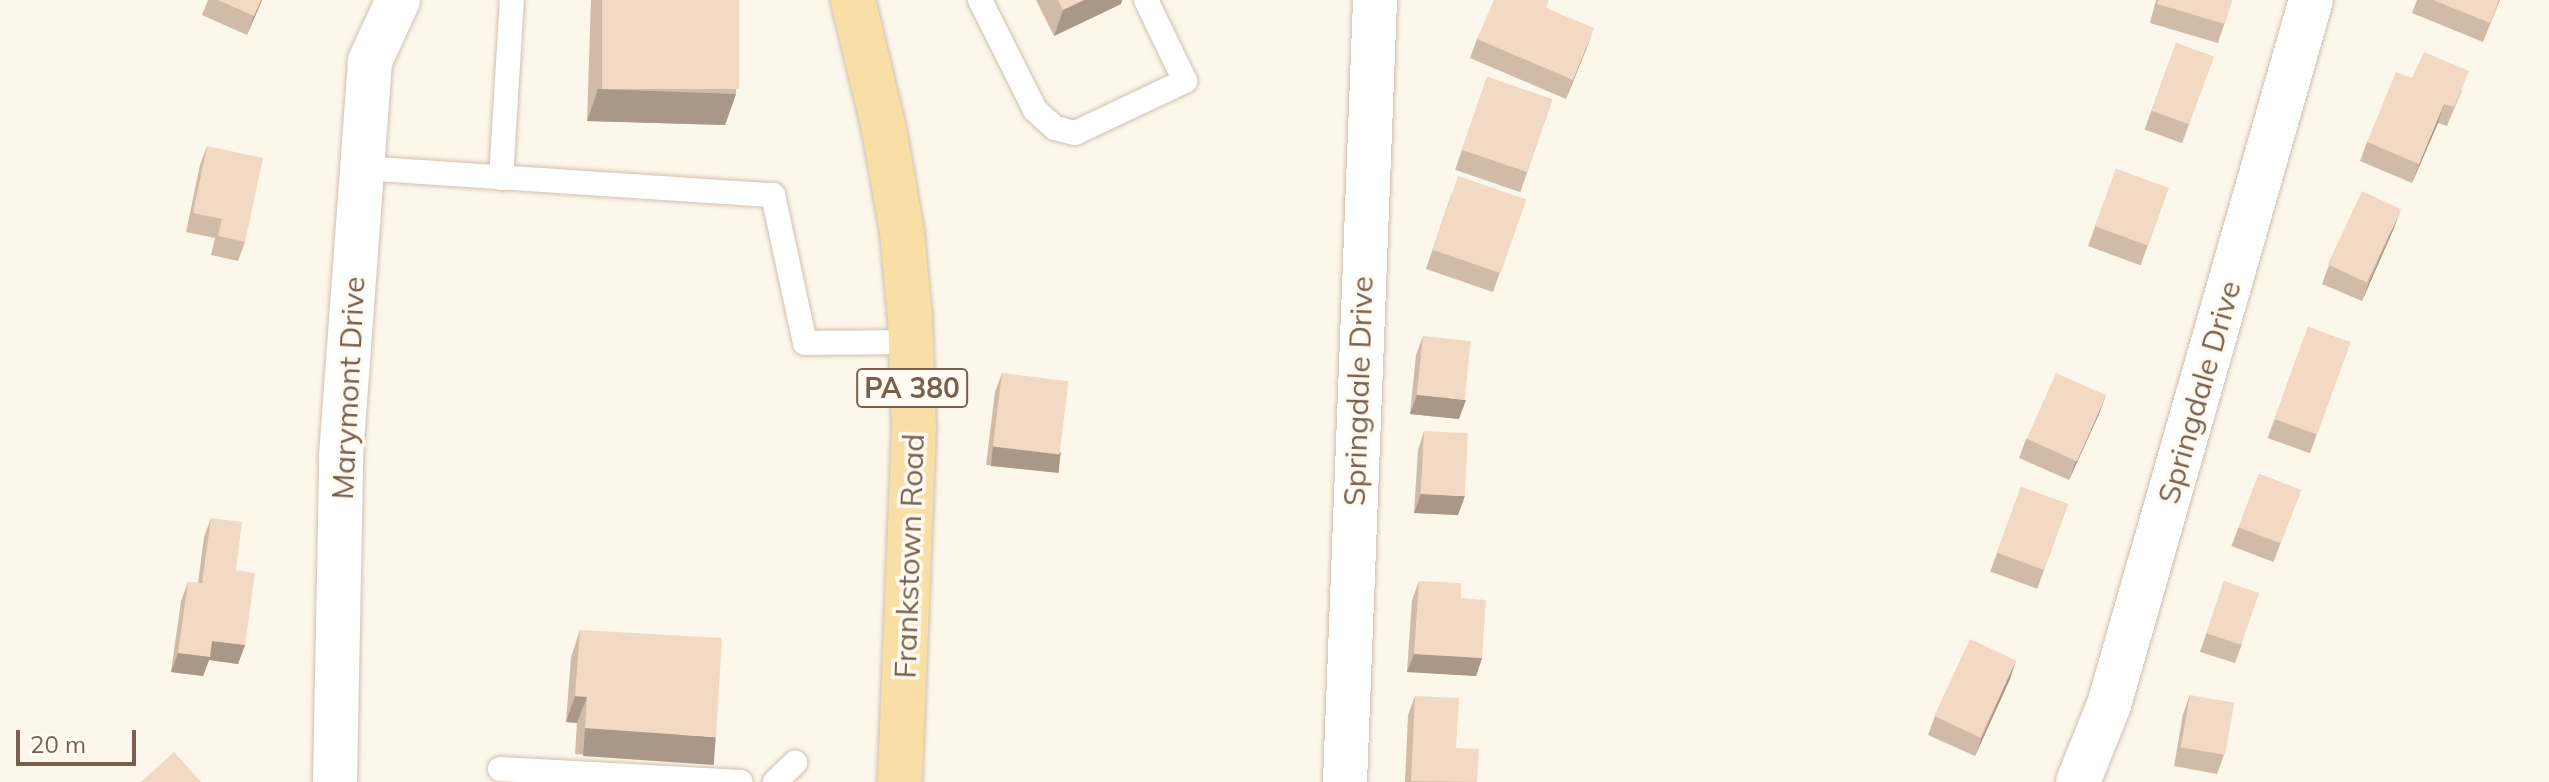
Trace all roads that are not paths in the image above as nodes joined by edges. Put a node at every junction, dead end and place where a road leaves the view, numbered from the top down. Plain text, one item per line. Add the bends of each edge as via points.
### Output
1 (398, 0) edge
2 (512, 0) edge
3 (853, 0) edge
4 (980, 0) edge
5 (1146, 0) edge
6 (1375, 0) edge
7 (2311, 0) edge
8 (362, 168) junction
9 (501, 178) junction
10 (910, 342) junction
11 (795, 763) dead end
12 (500, 769) dead end
13 (335, 782) edge
14 (741, 782) edge
15 (775, 782) edge
16 (900, 782) edge
17 (1345, 782) edge
18 (2078, 782) edge

1 - 8 street, Marymont Drive via 370,61
2 - 9 lane
3 - 10 main road, Frankstown Road / PA 380 via 902,232
4 - 5 lane via 1035,110 1055,128 1075,133 1185,81
6 - 17 street, Springdale Drive
7 - 18 street, Springdale Drive via 2109,705
8 - 9 lane
8 - 13 street, Marymont Drive via 341,456
9 - 10 lane via 773,195 805,343
10 - 16 main road, Frankstown Road / PA 380 via 914,428
11 - 15 lane
12 - 14 lane

